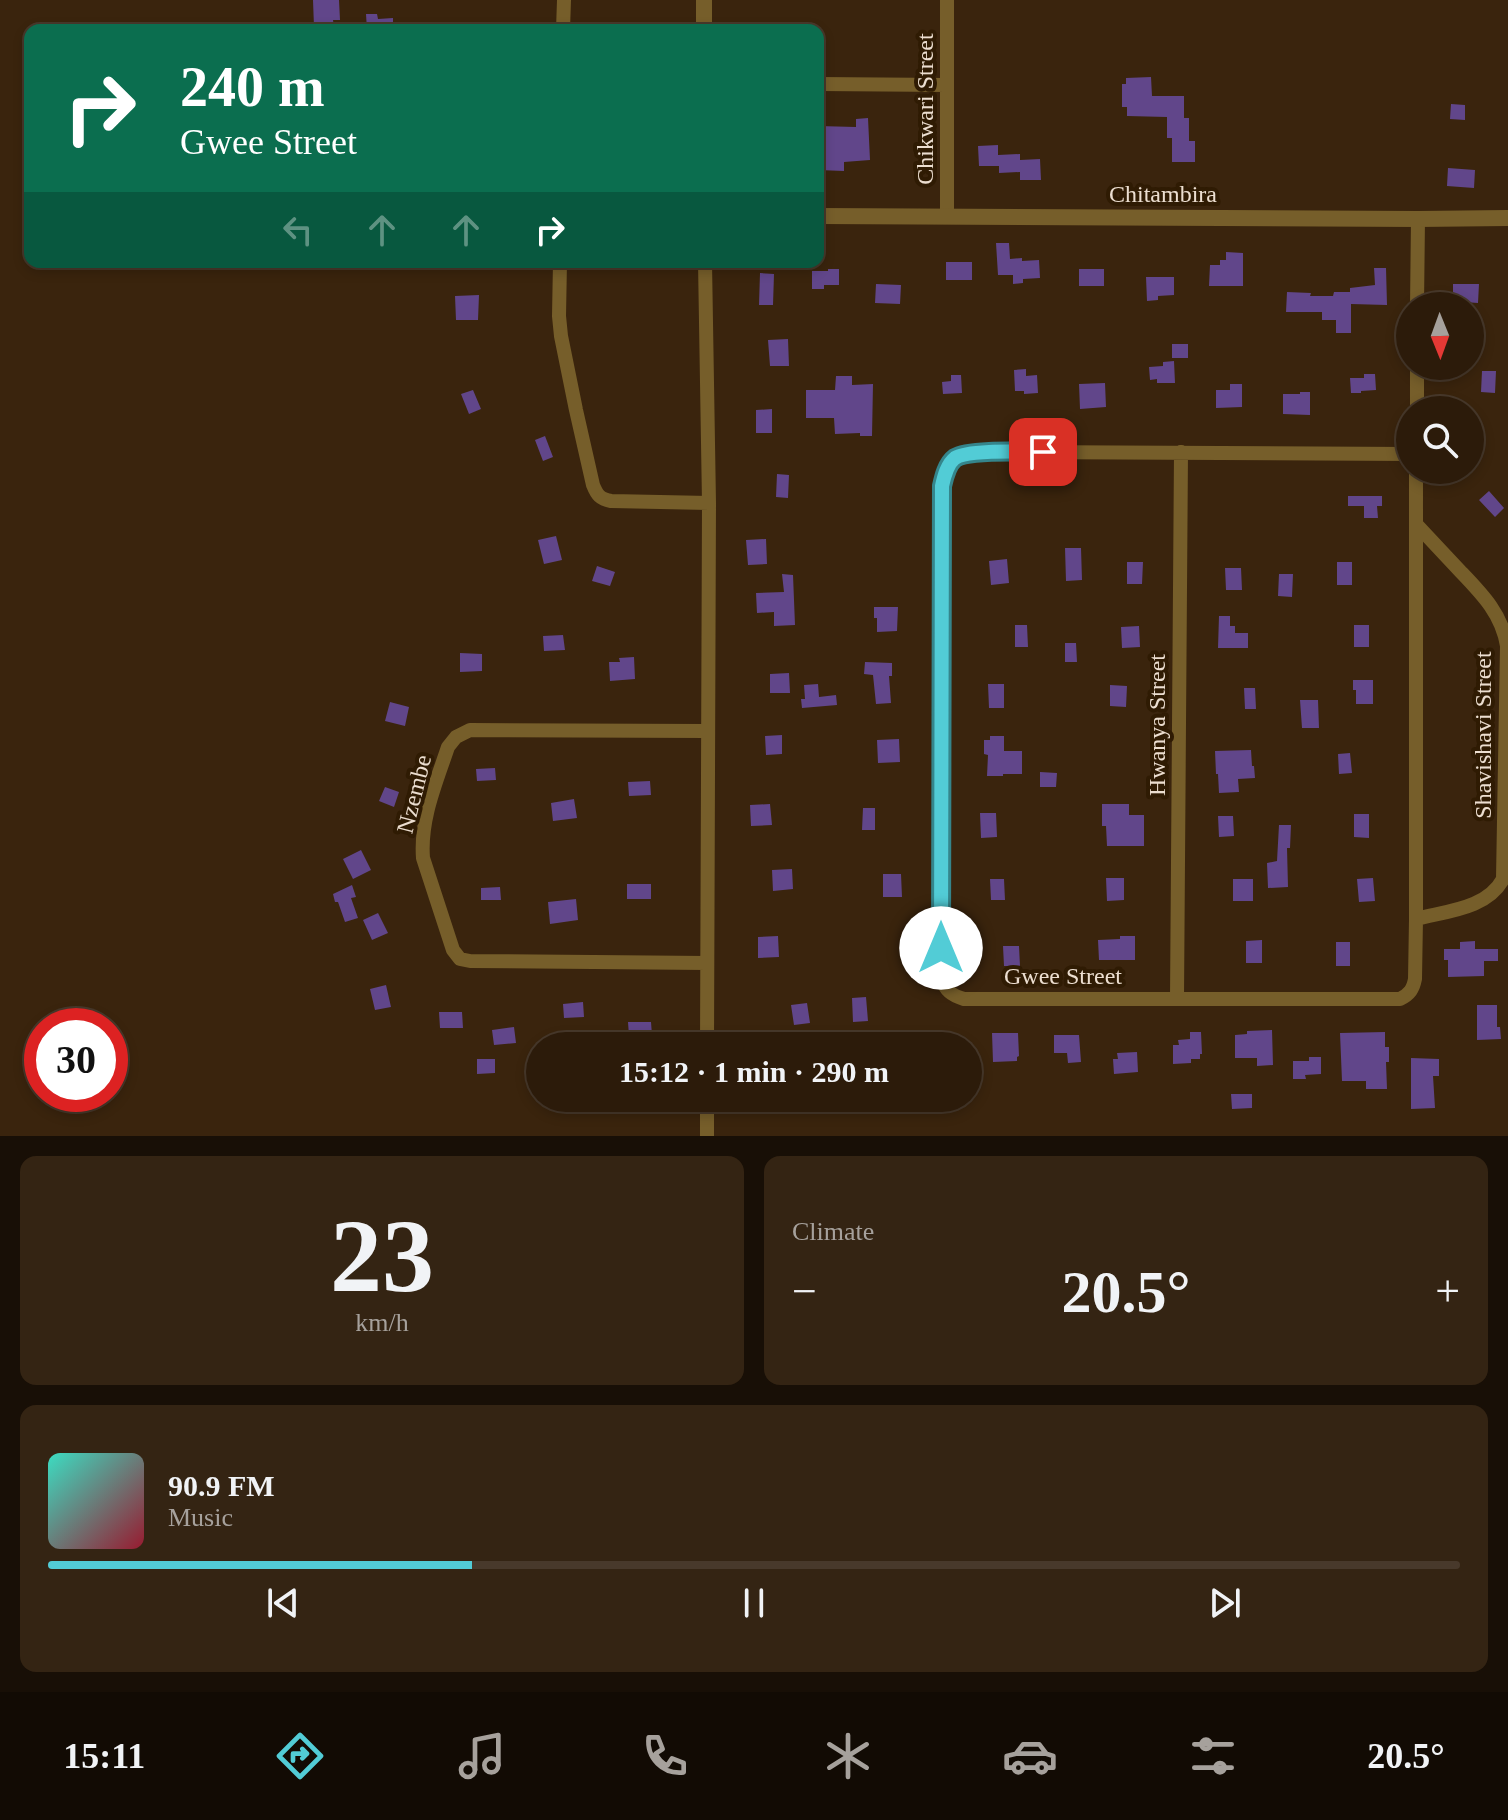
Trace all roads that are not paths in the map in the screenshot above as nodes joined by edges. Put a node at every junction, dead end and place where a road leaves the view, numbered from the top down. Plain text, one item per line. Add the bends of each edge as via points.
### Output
1 (564, 0) edge
2 (704, 0) edge
3 (947, 0) edge
4 (563, 24) edge
5 (704, 24) edge
6 (824, 84) edge
7 (947, 85) junction
8 (824, 216) edge
9 (947, 217) junction
10 (1508, 218) edge
11 (1418, 219) junction
12 (560, 268) edge
13 (705, 268) edge
14 (1417, 292) edge
15 (1181, 452) junction
16 (1396, 454) edge
17 (1416, 484) edge
18 (709, 503) junction
19 (1416, 524) junction
20 (707, 731) junction
21 (1416, 919) junction
22 (707, 963) junction
23 (1177, 998) junction
24 (707, 1032) edge
25 (707, 1112) edge
26 (707, 1136) edge

1 - 4 street
2 - 5 street
3 - 7 street, Chikwari Street
6 - 7 street
7 - 9 street, Chikwari Street
8 - 9 street, Chitambira
9 - 11 street, Chitambira
10 - 11 street, Chitambira
11 - 14 street
12 - 18 street via 561,336 598,495 611,501
13 - 18 street
15 - 16 street, Gwee Street
15 - 23 street, Hwanya Street
15 - 23 street, Gwee Street via 967,454 954,459 942,486 941,978 946,989 964,999
17 - 19 street, Gwee Street
18 - 20 street
19 - 21 street, Gwee Street
19 - 21 street, Shavishavi Street via 1487,600 1507,646 1503,879 1477,903
20 - 22 street
20 - 22 street, Nzembe via 470,730 448,747 422,842 460,959
21 - 23 street, Gwee Street via 1415,979 1400,999
22 - 24 street
25 - 26 street

